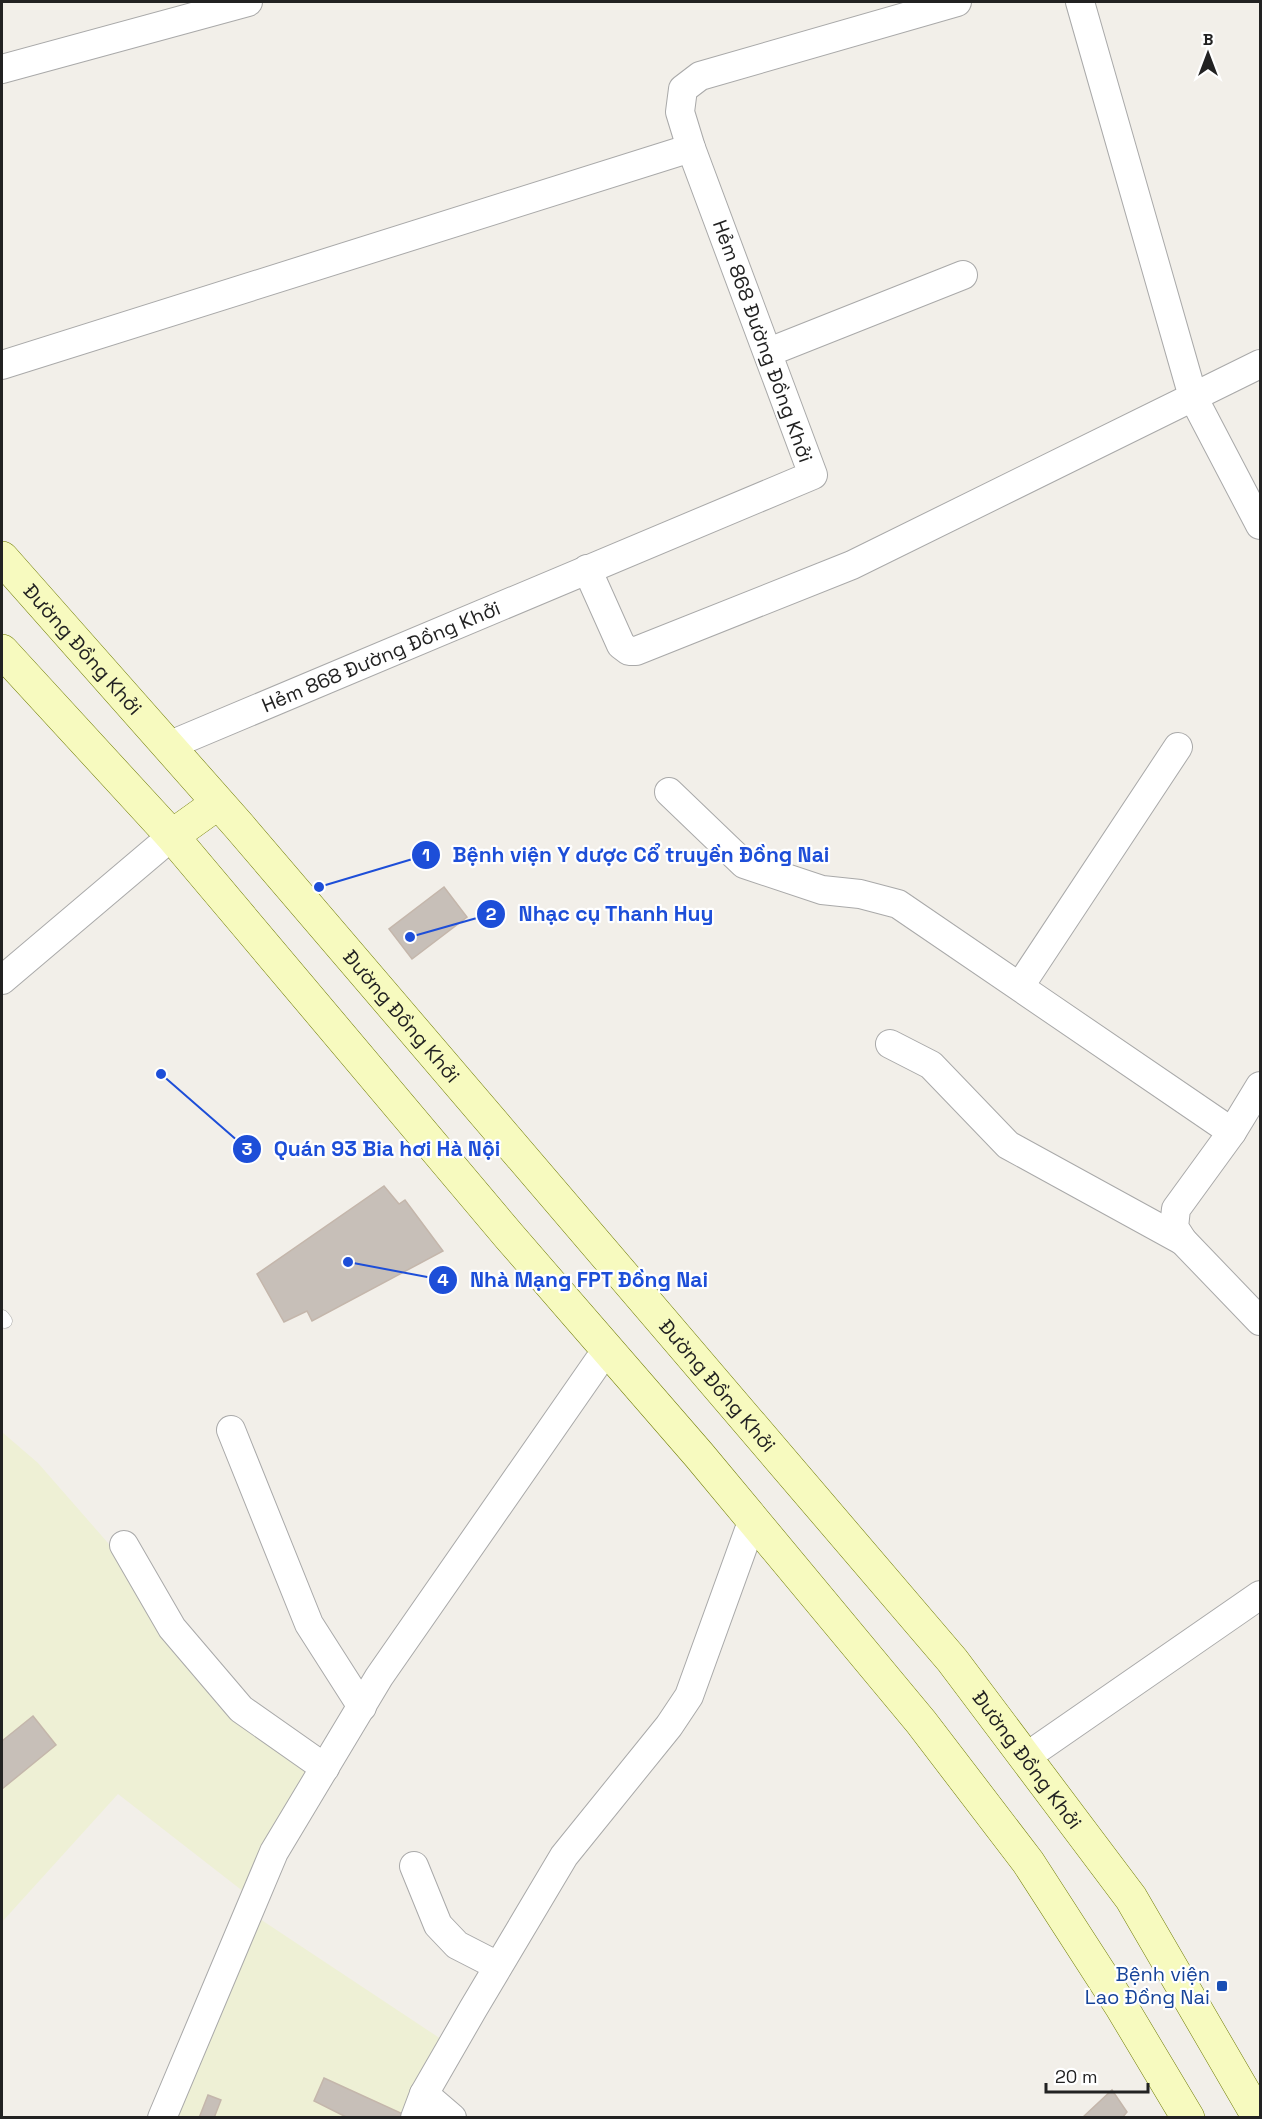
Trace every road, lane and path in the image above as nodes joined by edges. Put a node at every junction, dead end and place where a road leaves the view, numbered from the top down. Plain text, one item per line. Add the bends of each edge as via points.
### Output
1 (248, 2) edge
2 (957, 2) edge
3 (1080, 2) edge
4 (2, 69) edge
5 (691, 148) junction
6 (963, 275) dead end
7 (768, 352) junction
8 (2, 364) edge
9 (1260, 364) edge
10 (1193, 397) junction
11 (1260, 525) edge
12 (2, 558) edge
13 (587, 569) junction
14 (2, 651) edge
15 (168, 746) junction
16 (1178, 747) dead end
17 (669, 792) dead end
18 (218, 803) junction
19 (172, 836) junction
20 (2, 980) edge
21 (1020, 986) junction
22 (891, 1044) dead end
23 (1260, 1086) edge
24 (1232, 1132) junction
25 (1183, 1241) junction
26 (1260, 1321) edge
27 (607, 1349) junction
28 (231, 1430) dead end
29 (753, 1519) junction
30 (124, 1545) dead end
31 (1260, 1595) edge
32 (362, 1707) junction
33 (1026, 1757) junction
34 (325, 1768) junction
35 (414, 1866) dead end
36 (498, 1966) junction
37 (419, 2106) edge
38 (162, 2118) edge
39 (452, 2118) edge
40 (1188, 2118) edge
41 (1259, 2118) edge

1 - 4 street
2 - 5 street, Hẻm 868 Đường Đồng Khởi via 700,76 683,89 680,112
3 - 10 street
5 - 7 street, Hẻm 868 Đường Đồng Khởi
5 - 8 street
6 - 7 street
7 - 13 street, Hẻm 868 Đường Đồng Khởi via 813,475
9 - 10 street
10 - 11 street
10 - 13 street via 852,565 636,651 621,645
12 - 15 main road, Đường Đồng Khởi
13 - 15 street, Hẻm 868 Đường Đồng Khởi
14 - 19 main road
15 - 18 main road, Đường Đồng Khởi
16 - 21 street
17 - 21 street via 744,864 822,890 898,904
18 - 19 main road
18 - 33 main road, Đường Đồng Khởi via 952,1660
19 - 20 street
19 - 27 main road
21 - 24 street
22 - 25 street via 931,1065 1008,1145
23 - 24 street
24 - 25 street via 1176,1209 1174,1227
25 - 26 street
27 - 29 main road
27 - 32 street
28 - 32 street via 309,1624
29 - 36 street via 689,1696 564,1856
29 - 40 main road via 921,1722 1028,1862
30 - 34 street via 172,1628 242,1709
31 - 33 street
32 - 34 street
33 - 41 main road, Đường Đồng Khởi via 1131,1898
34 - 38 street via 274,1852
35 - 36 street via 438,1925 457,1945
36 - 37 street
37 - 39 street

